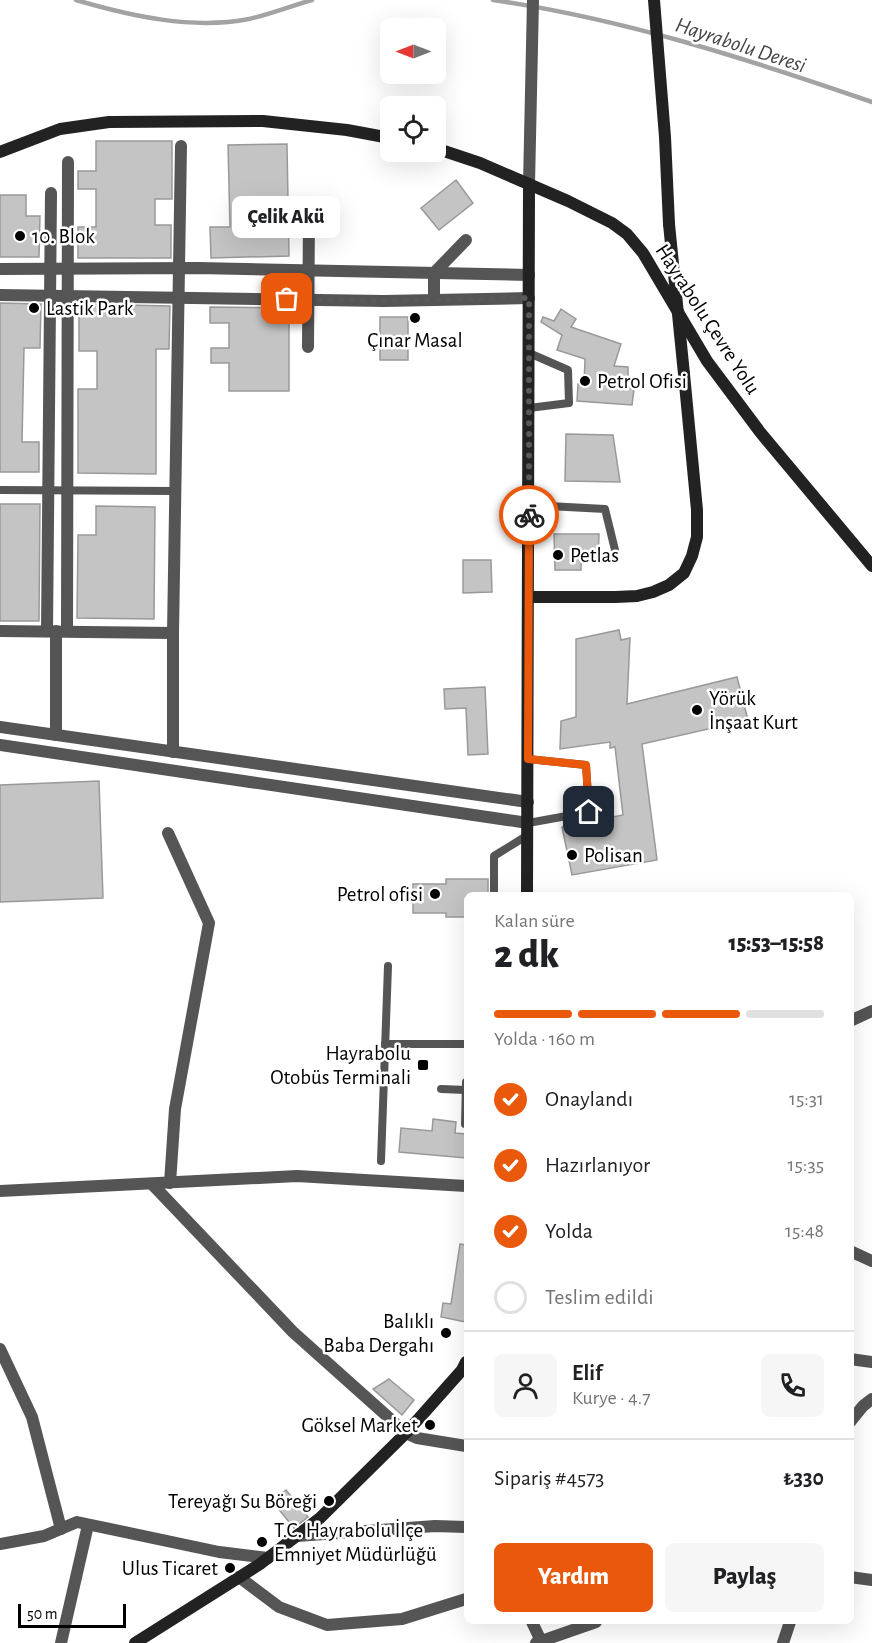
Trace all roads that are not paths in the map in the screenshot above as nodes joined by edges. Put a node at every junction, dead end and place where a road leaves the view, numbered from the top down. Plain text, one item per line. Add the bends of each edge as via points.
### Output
1 (533, 0) edge
2 (654, 0) edge
3 (380, 136) edge
4 (181, 146) dead end
5 (0, 152) edge
6 (446, 152) edge
7 (68, 162) dead end
8 (529, 184) junction
9 (51, 193) dead end
10 (309, 216) dead end
11 (466, 240) dead end
12 (179, 268) junction
13 (0, 269) edge
14 (50, 269) junction
15 (68, 269) junction
16 (309, 271) junction
17 (434, 273) junction
18 (529, 275) junction
19 (0, 295) edge
20 (50, 295) junction
21 (68, 296) junction
22 (179, 298) junction
23 (529, 298) junction
24 (309, 300) junction
25 (434, 300) junction
26 (308, 347) dead end
27 (529, 353) junction
28 (529, 408) junction
29 (0, 490) edge
30 (48, 490) junction
31 (67, 490) junction
32 (176, 490) junction
33 (529, 505) junction
34 (615, 550) dead end
35 (872, 567) edge
36 (529, 597) junction
37 (0, 631) edge
38 (57, 631) junction
39 (173, 633) junction
40 (0, 727) edge
41 (56, 735) junction
42 (0, 745) edge
43 (173, 752) junction
44 (528, 759) junction
45 (528, 802) junction
46 (528, 829) junction
47 (168, 833) dead end
48 (494, 892) edge
49 (527, 892) edge
50 (388, 966) dead end
51 (872, 1011) edge
52 (854, 1019) edge
53 (385, 1044) junction
54 (464, 1044) edge
55 (441, 1089) dead end
56 (464, 1090) edge
57 (381, 1161) dead end
58 (170, 1183) junction
59 (152, 1184) junction
60 (464, 1186) edge
61 (0, 1191) edge
62 (854, 1253) edge
63 (872, 1261) edge
64 (0, 1349) edge
65 (854, 1360) edge
66 (872, 1362) edge
67 (464, 1368) edge
68 (6, 1370) edge
69 (872, 1399) edge
70 (854, 1417) edge
71 (406, 1433) junction
72 (464, 1446) edge
73 (88, 1525) junction
74 (464, 1527) edge
75 (61, 1529) junction
76 (297, 1536) junction
77 (0, 1544) edge
78 (268, 1558) junction
79 (238, 1577) junction
80 (854, 1578) edge
81 (872, 1580) edge
82 (464, 1600) edge
83 (533, 1624) edge
84 (590, 1624) edge
85 (789, 1624) edge
86 (539, 1642) edge
87 (61, 1643) edge
88 (135, 1643) edge
89 (783, 1643) edge

1 - 8 street
2 - 36 main road, bridge via 697,537 684,573 669,585 637,596
3 - 5 main road via 263,121 109,122 60,129
4 - 12 street
6 - 8 main road, Hayrabolu Çevre Yolu
7 - 15 street
8 - 18 main road
8 - 35 main road, Hayrabolu Çevre Yolu via 627,234 643,253 707,361 760,432
9 - 14 street
10 - 16 street
11 - 17 street
12 - 15 street
12 - 16 street
12 - 22 street
13 - 14 street
14 - 15 street
14 - 20 street
15 - 21 street
16 - 17 street
16 - 24 street
17 - 18 street
17 - 25 street
18 - 23 main road
19 - 20 street
20 - 21 street
20 - 30 street
21 - 22 street
21 - 31 street
22 - 24 street
22 - 32 street
23 - 25 street
23 - 27 main road
24 - 25 street
24 - 26 street
27 - 28 main road
27 - 28 lane via 568,370 568,403
28 - 33 main road
29 - 30 lane
30 - 31 lane
30 - 38 street
31 - 32 lane
31 - 38 street
32 - 39 street
33 - 34 lane via 604,509
33 - 36 main road
36 - 44 main road
37 - 38 street
38 - 39 street
38 - 41 street
39 - 43 street
40 - 41 street
41 - 43 street
42 - 46 street
43 - 45 street
44 - 45 main road
44 - 46 lane via 586,765 589,812
45 - 46 main road
46 - 48 lane via 494,856
46 - 49 main road
47 - 58 street via 209,923 175,1109
50 - 53 lane
51 - 52 street
53 - 54 lane
53 - 57 lane
55 - 56 lane
58 - 59 street
58 - 60 street via 297,1176
59 - 61 street
59 - 71 street via 293,1332
62 - 63 street
64 - 68 street
65 - 66 street
67 - 71 main road
68 - 75 street via 32,1417
69 - 70 street
71 - 72 street
71 - 76 main road
73 - 75 street via 77,1522
73 - 78 street
73 - 87 street
74 - 76 street
75 - 77 street
76 - 78 main road
78 - 79 main road
79 - 82 street via 279,1607 327,1625 402,1619
79 - 88 main road
80 - 81 street
83 - 86 street
84 - 86 street
85 - 89 street

